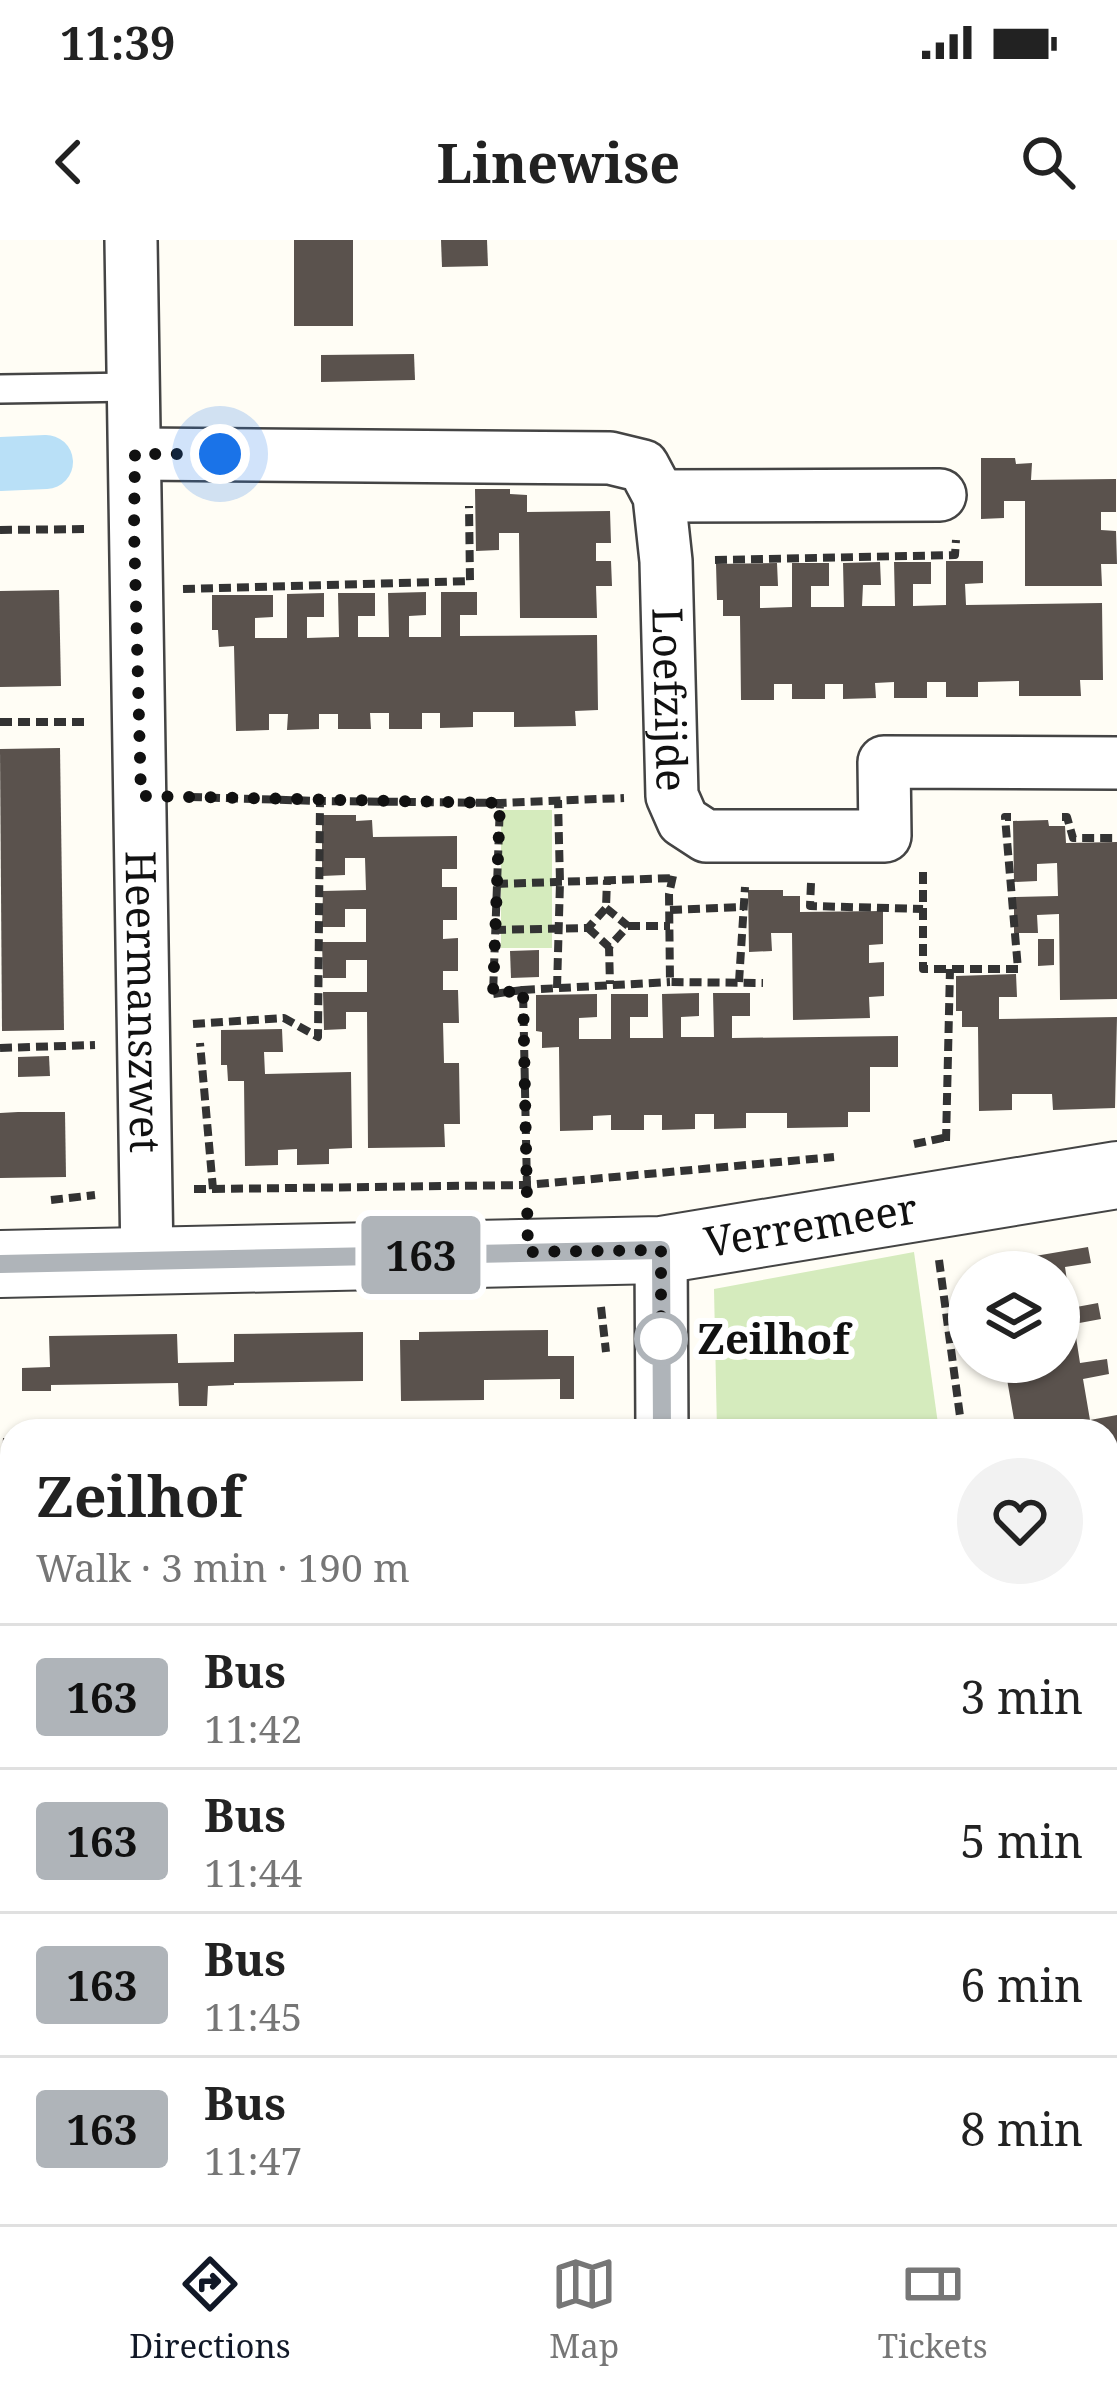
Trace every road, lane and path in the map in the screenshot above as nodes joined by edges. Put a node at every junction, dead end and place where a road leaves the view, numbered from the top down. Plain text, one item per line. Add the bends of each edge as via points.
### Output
1 (131, 240) edge
2 (134, 387) junction
3 (0, 389) edge
4 (135, 454) junction
5 (468, 457) junction
6 (940, 495) dead end
7 (659, 496) junction
8 (134, 528) junction
9 (0, 530) edge
10 (136, 592) junction
11 (0, 722) edge
12 (139, 722) junction
13 (1117, 763) edge
14 (141, 796) junction
15 (558, 800) junction
16 (320, 801) junction
17 (500, 803) junction
18 (677, 809) junction
19 (1025, 817) dead end
20 (1046, 817) dead end
21 (886, 836) junction
22 (1117, 838) edge
23 (672, 878) junction
24 (691, 878) dead end
25 (607, 880) junction
26 (560, 882) junction
27 (496, 884) junction
28 (745, 886) dead end
29 (744, 907) junction
30 (606, 908) junction
31 (670, 910) junction
32 (628, 926) junction
33 (670, 926) junction
34 (588, 928) junction
35 (556, 929) junction
36 (494, 930) junction
37 (609, 947) junction
38 (670, 982) junction
39 (739, 982) junction
40 (763, 982) dead end
41 (610, 985) junction
42 (557, 988) junction
43 (523, 990) junction
44 (144, 1034) junction
45 (0, 1048) edge
46 (948, 1137) dead end
47 (905, 1146) dead end
48 (840, 1156) dead end
49 (1117, 1175) edge
50 (527, 1185) junction
51 (213, 1189) dead end
52 (661, 1250) junction
53 (528, 1252) junction
54 (596, 1252) junction
55 (147, 1261) junction
56 (0, 1264) edge
57 (607, 1364) dead end
58 (662, 1419) edge

1 - 2 street, Heermanszwet
2 - 3 lane
2 - 4 street, Heermanszwet
4 - 5 street
4 - 8 street, Heermanszwet
5 - 7 street via 610,458 644,466
5 - 10 path via 470,581
6 - 7 street
7 - 18 street, Loefzijde
8 - 9 path
8 - 10 street, Heermanszwet
10 - 12 street, Heermanszwet
11 - 12 path
12 - 14 street, Heermanszwet
13 - 21 street via 884,762
14 - 16 path
14 - 44 street, Heermanszwet
15 - 17 path
15 - 18 path
15 - 26 path
16 - 17 path
16 - 44 path via 317,1036 284,1018
17 - 27 path
18 - 21 street, Loefzijde via 706,836
18 - 23 path
19 - 21 path via 1005,817 1018,969 923,969 923,866
20 - 22 path via 1066,817 1073,838
23 - 24 path
23 - 25 path
23 - 31 path
25 - 26 path
25 - 30 path
26 - 27 path
26 - 35 path
27 - 36 path
28 - 29 path
29 - 31 path
29 - 39 path
30 - 32 path
30 - 34 path
31 - 33 path
32 - 33 path
32 - 37 path
33 - 38 path
34 - 35 path
34 - 37 path
35 - 36 path
35 - 42 path
36 - 43 path via 493,994
37 - 41 path
38 - 39 path
38 - 41 path
39 - 40 path
41 - 42 path
42 - 43 path
43 - 50 path
44 - 45 path
44 - 55 street, Heermanszwet
46 - 47 path
48 - 50 path
49 - 52 street, Verremeer
50 - 51 path
50 - 53 path
52 - 54 street, Verremeer
52 - 58 street
53 - 54 street, Verremeer
53 - 55 street, Verremeer
54 - 57 path
55 - 56 street, Verremeer

